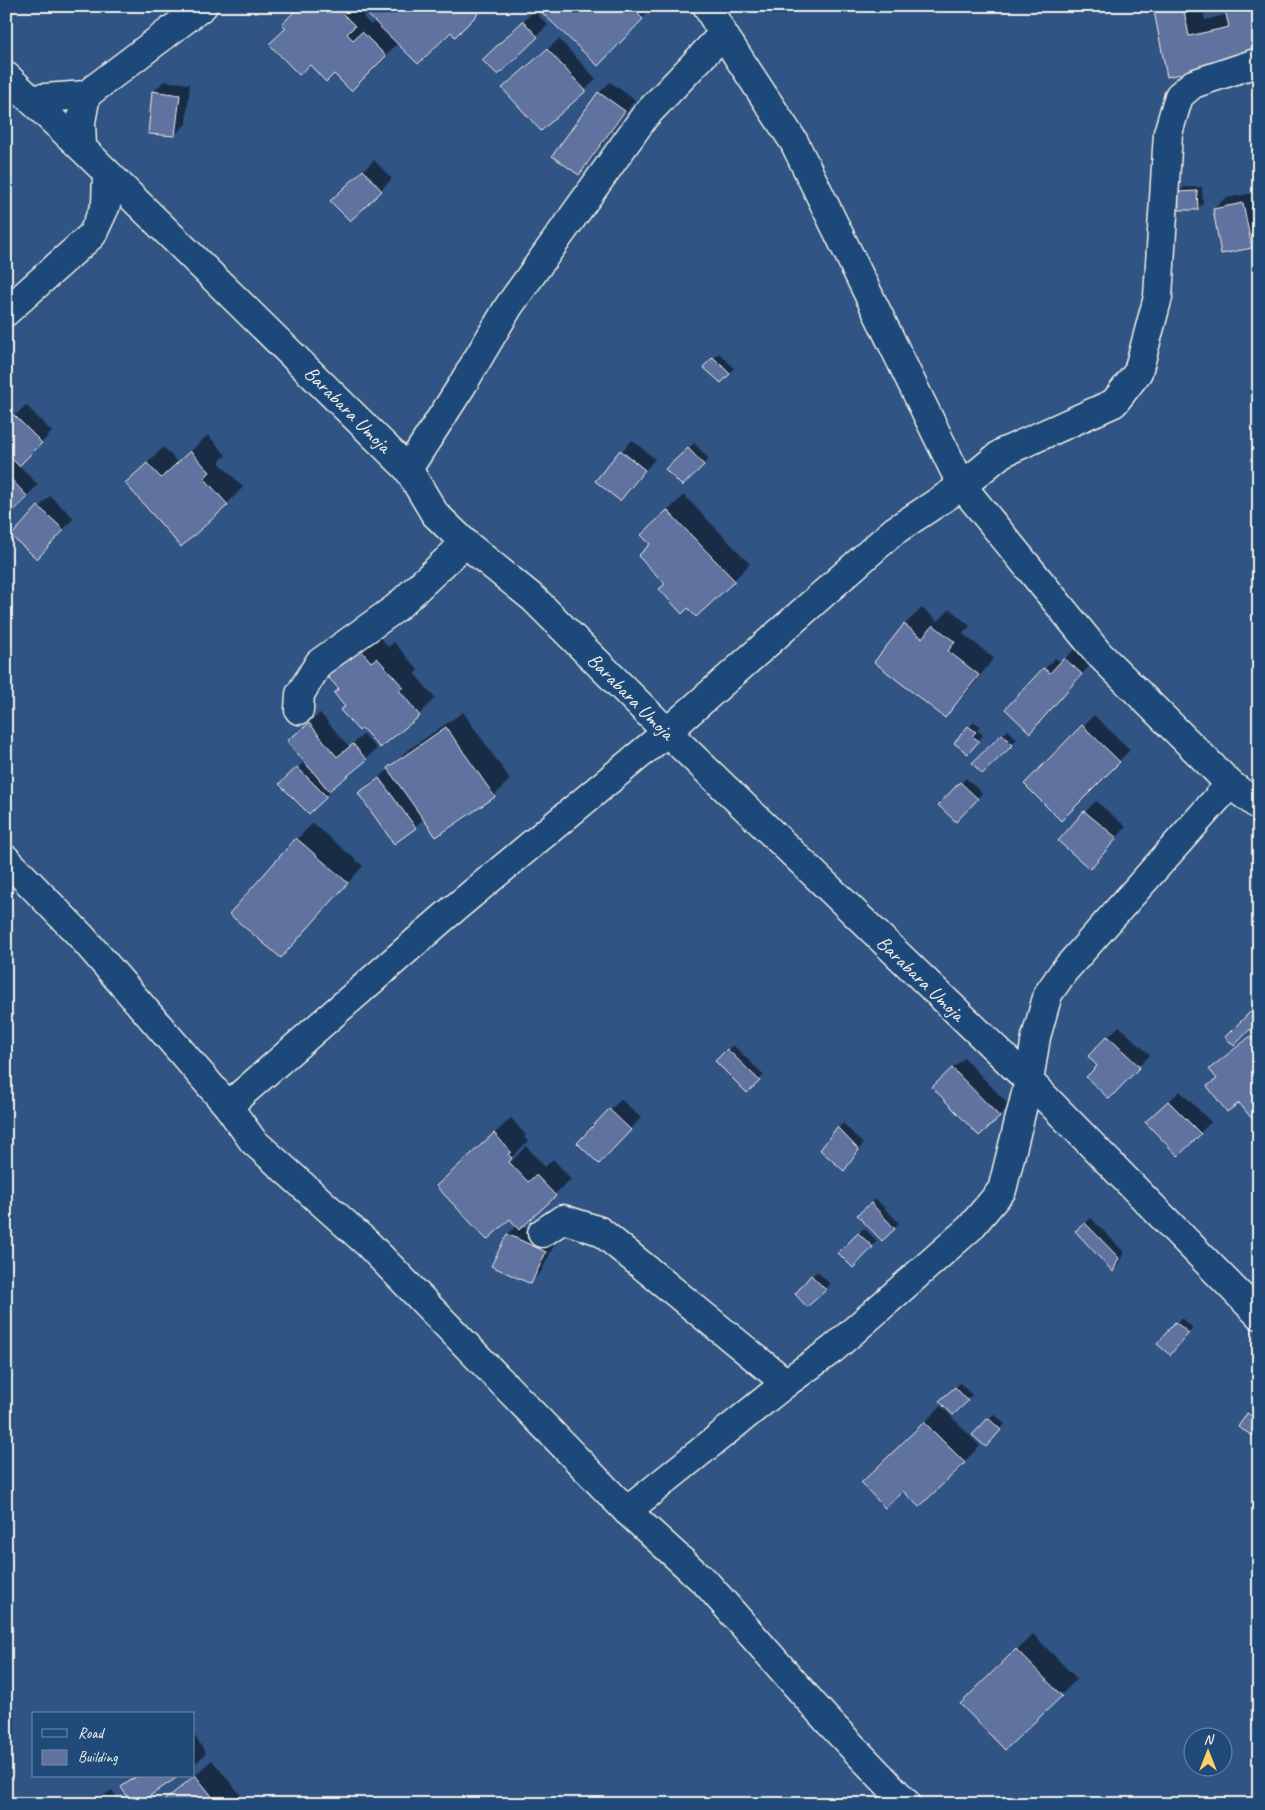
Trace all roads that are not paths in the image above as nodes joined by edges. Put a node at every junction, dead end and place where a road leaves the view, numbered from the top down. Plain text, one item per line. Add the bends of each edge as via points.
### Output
1 (203, 6) edge
2 (707, 6) edge
3 (723, 34) junction
4 (1259, 62) edge
5 (6, 76) edge
6 (86, 94) junction
7 (31, 99) junction
8 (82, 148) junction
9 (108, 173) junction
10 (6, 312) edge
11 (408, 468) junction
12 (962, 486) junction
13 (465, 543) junction
14 (299, 710) dead end
15 (667, 732) junction
16 (1230, 784) junction
17 (1259, 806) edge
18 (6, 859) edge
19 (1029, 1081) junction
20 (228, 1106) junction
21 (542, 1233) dead end
22 (1259, 1315) edge
23 (786, 1383) junction
24 (627, 1510) junction
25 (907, 1804) edge

1 - 6 street
2 - 3 street
3 - 11 street via 645,116 509,306
3 - 12 street via 794,142
4 - 12 street via 1193,84 1179,96 1168,133 1158,297 1138,372 1114,403 1002,453
5 - 7 street, Barabara Umoja
6 - 7 street
6 - 8 street via 81,122
7 - 8 street, Barabara Umoja
8 - 9 street, Barabara Umoja
9 - 10 street via 106,205 92,235
9 - 11 street, Barabara Umoja
11 - 13 street, Barabara Umoja via 435,514
12 - 15 street via 894,531
12 - 16 street via 1099,654
13 - 14 street via 396,608 320,663 300,694
13 - 15 street, Barabara Umoja via 534,599
15 - 19 street, Barabara Umoja
15 - 20 street via 443,918
16 - 17 street
16 - 19 street via 1064,971 1048,994 1036,1037
18 - 20 street via 81,936
19 - 22 street, Barabara Umoja
19 - 23 street via 1002,1190 970,1228 834,1349
20 - 24 street via 253,1141 368,1244
21 - 23 street via 563,1219 600,1230
23 - 24 street
24 - 25 street via 708,1585 826,1719

